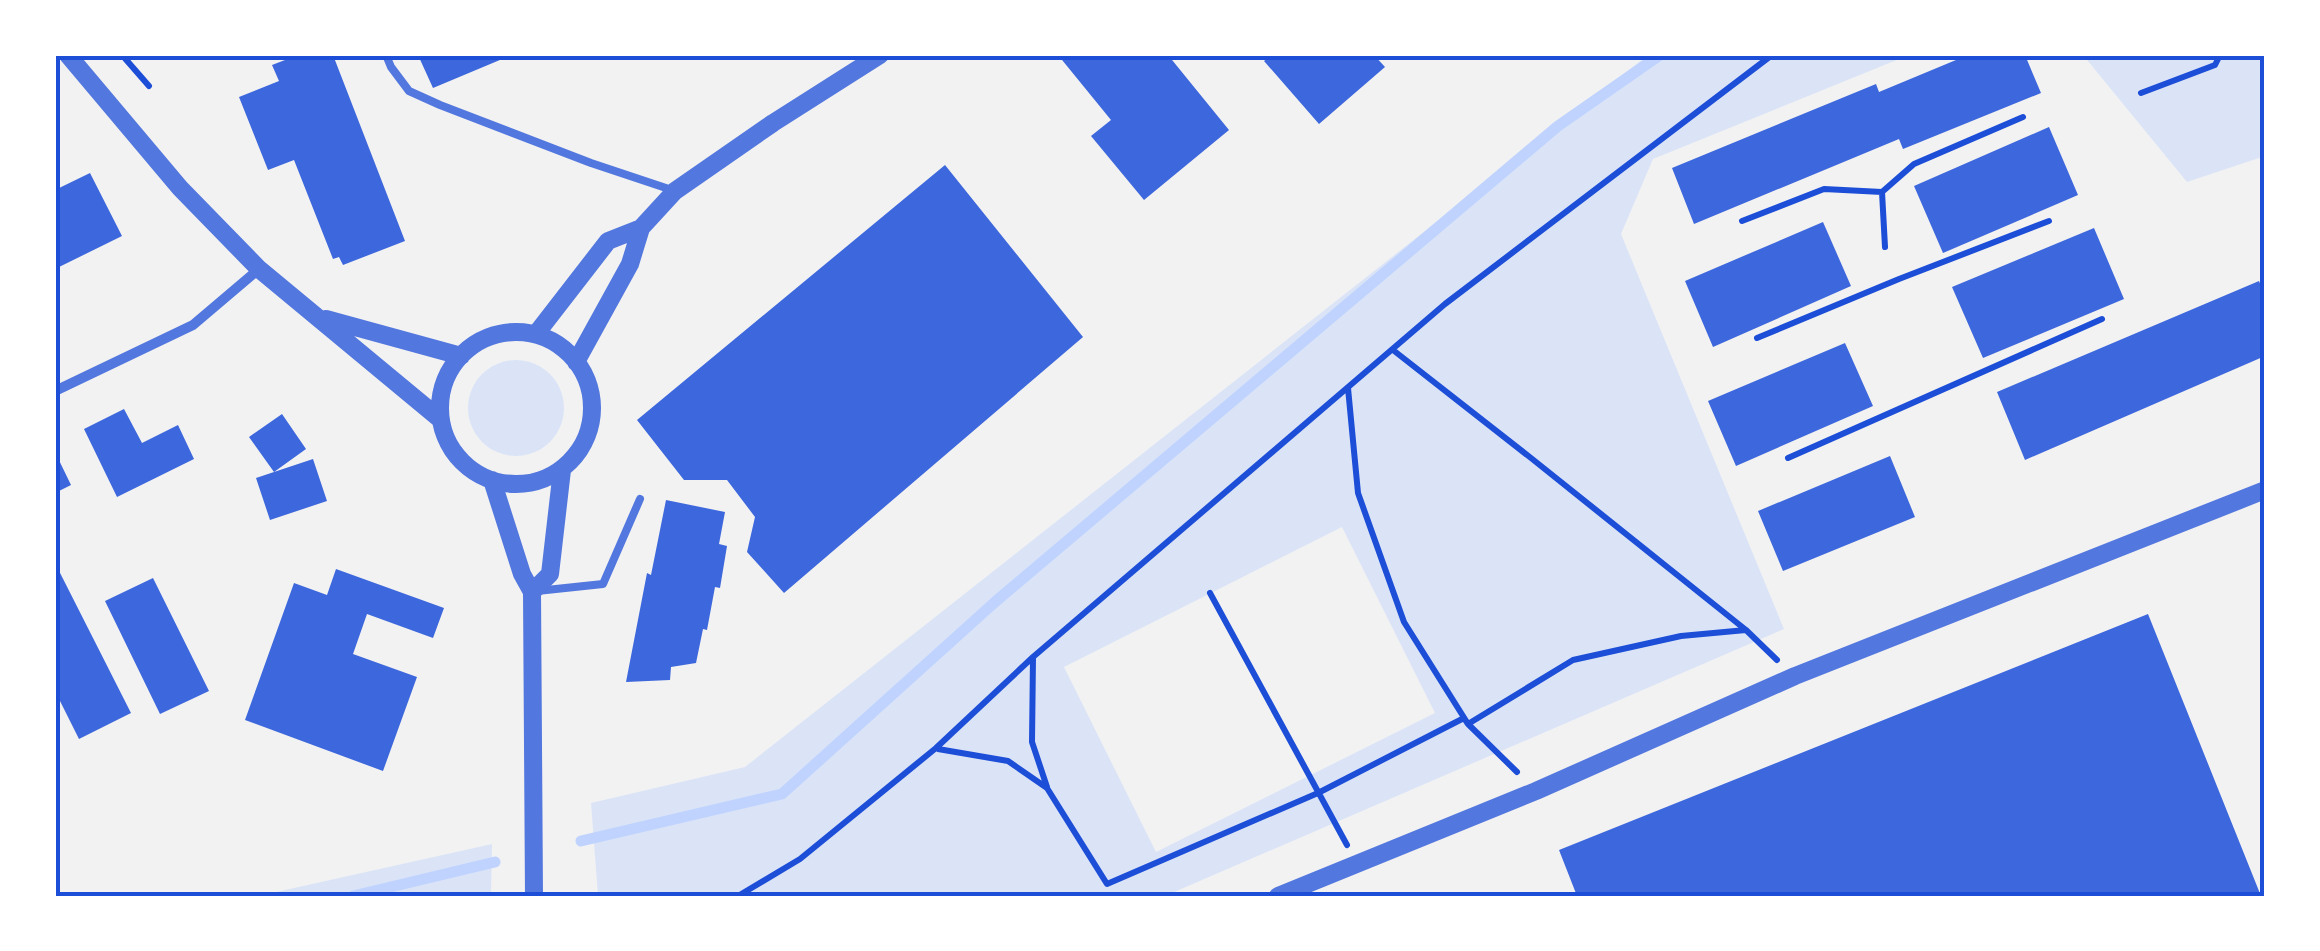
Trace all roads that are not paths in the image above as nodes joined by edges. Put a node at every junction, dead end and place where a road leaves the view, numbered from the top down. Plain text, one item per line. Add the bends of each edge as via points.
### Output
1 (68, 55) edge
2 (386, 55) edge
3 (880, 55) edge
4 (674, 191) junction
5 (641, 228) junction
6 (258, 269) junction
7 (317, 316) junction
8 (536, 334) junction
9 (461, 356) junction
10 (576, 362) junction
11 (55, 391) edge
12 (440, 419) junction
13 (562, 470) junction
14 (492, 480) junction
15 (2265, 490) edge
16 (640, 499) dead end
17 (532, 592) junction
18 (534, 896) edge
19 (1278, 896) edge

1 - 6 street
2 - 4 lane via 409,91
3 - 4 street
4 - 5 street
5 - 8 street via 608,241
5 - 10 street via 630,264
6 - 7 street
6 - 11 street via 193,325
7 - 9 street
7 - 12 street
8 - 9 street via 499,333
8 - 10 street
9 - 12 street via 444,380
10 - 13 street via 591,393 592,414 587,436
12 - 14 street via 455,454
13 - 14 street via 523,484
13 - 17 street via 550,574
14 - 17 street
15 - 19 street via 1795,676
16 - 17 lane via 603,584
17 - 18 street

